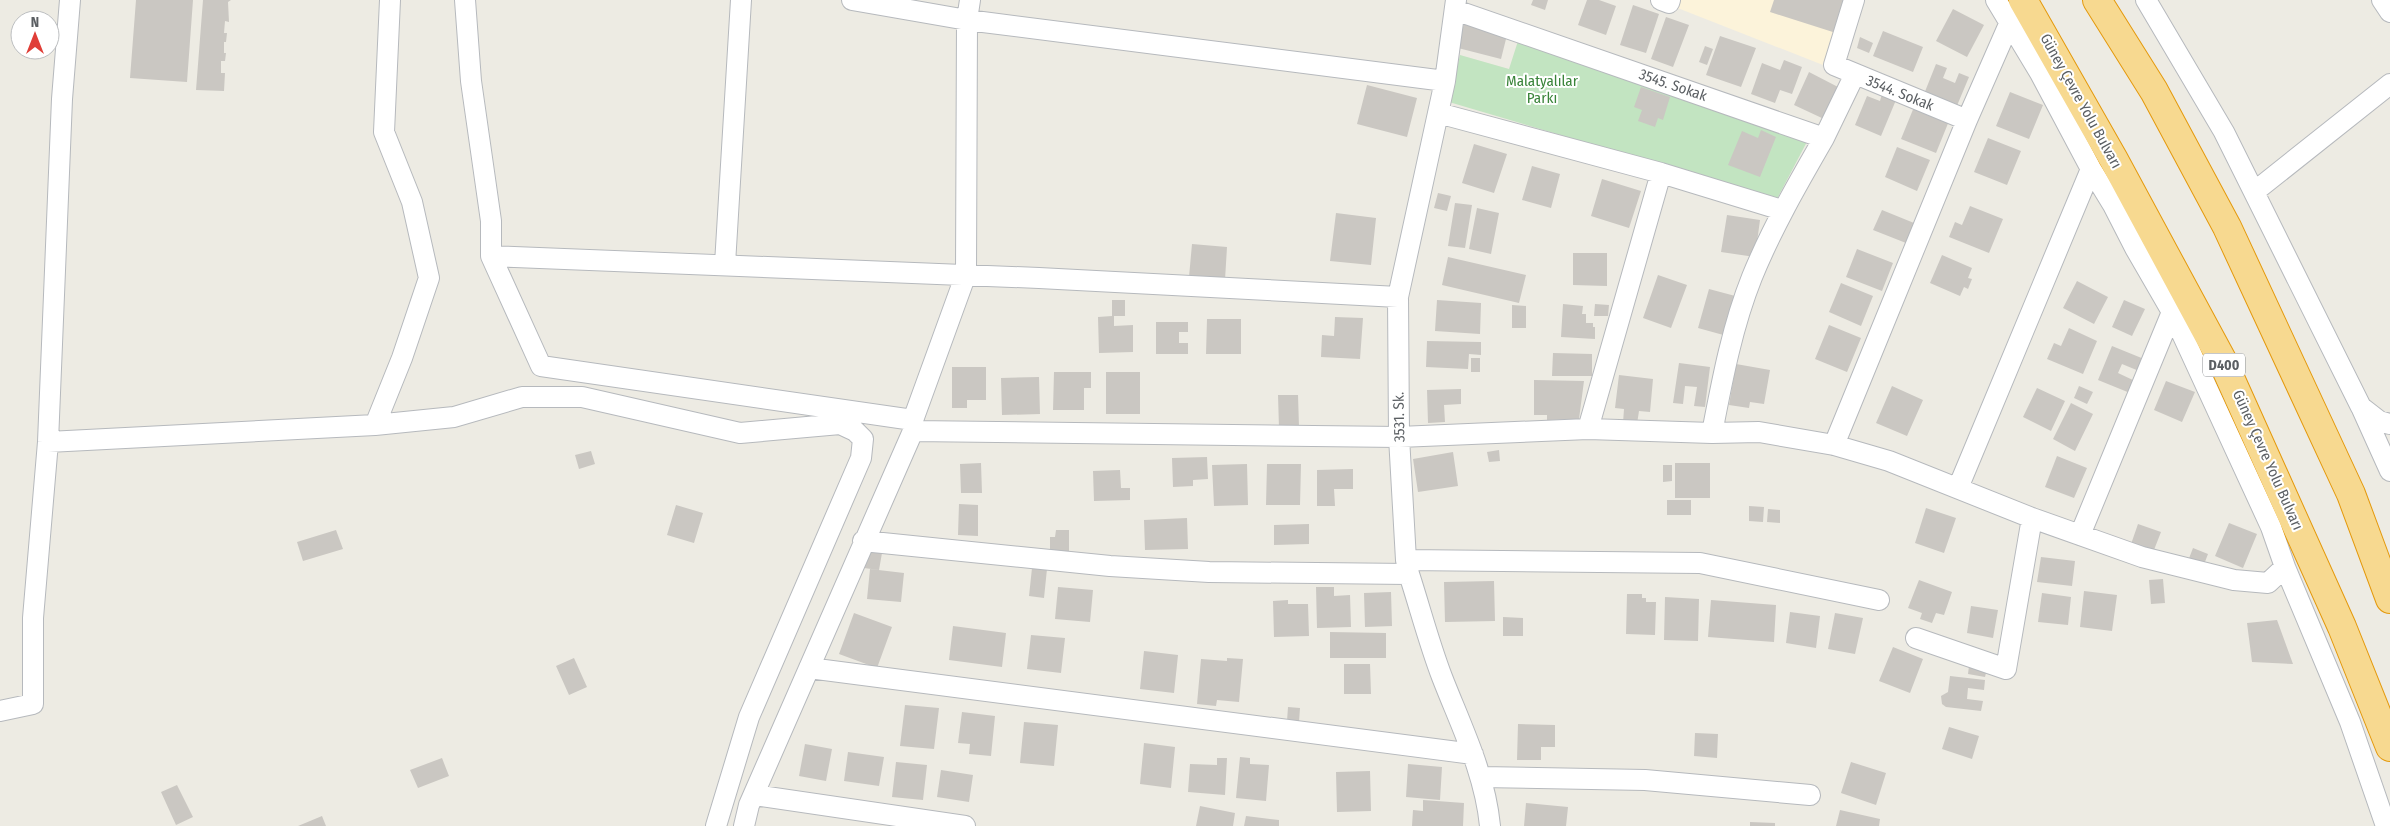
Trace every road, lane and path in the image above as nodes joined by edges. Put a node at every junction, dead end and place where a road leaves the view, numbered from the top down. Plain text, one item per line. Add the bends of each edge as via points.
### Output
1 (70, 0) edge
2 (390, 0) edge
3 (465, 0) edge
4 (741, 0) edge
5 (852, 0) edge
6 (970, 0) edge
7 (1661, 0) edge
8 (1670, 0) edge
9 (1854, 0) edge
10 (1996, 0) edge
11 (2097, 0) edge
12 (2146, 0) edge
13 (2382, 0) edge
14 (1456, 5) edge
15 (2017, 11) edge
16 (2390, 12) edge
17 (967, 20) junction
18 (1855, 74) junction
19 (1444, 81) junction
20 (2390, 84) edge
21 (1438, 113) junction
22 (1967, 120) junction
23 (1824, 138) junction
24 (2091, 169) junction
25 (1661, 173) junction
26 (2254, 192) junction
27 (1782, 210) junction
28 (491, 256) junction
29 (725, 264) junction
30 (966, 274) junction
31 (1398, 297) junction
32 (2172, 312) junction
33 (2361, 408) junction
34 (2390, 424) edge
35 (376, 425) junction
36 (913, 426) junction
37 (1588, 429) junction
38 (1712, 433) junction
39 (1399, 437) junction
40 (48, 442) junction
41 (1834, 445) junction
42 (2390, 471) edge
43 (1958, 488) junction
44 (2032, 518) junction
45 (2080, 535) junction
46 (863, 542) junction
47 (1407, 567) junction
48 (2285, 567) junction
49 (2390, 599) edge
50 (1879, 600) dead end
51 (1916, 638) dead end
52 (809, 668) junction
53 (0, 712) edge
54 (2390, 747) edge
55 (1473, 754) junction
56 (1481, 777) junction
57 (754, 795) junction
58 (1810, 795) dead end
59 (716, 826) edge
60 (744, 826) edge
61 (965, 826) edge
62 (1490, 826) edge
63 (2386, 826) edge

1 - 40 street via 62,99
2 - 35 street via 384,132 412,202 429,278
3 - 28 street via 471,81 491,221
4 - 29 street
5 - 17 street
6 - 17 street
7 - 8 street via 1669,3
9 - 18 street, 3544. Sokak via 1834,65
10 - 15 street
11 - 49 highway via 2154,91 2227,227 2351,494
12 - 26 street via 2224,132
13 - 16 street
14 - 19 street, 3531. Sk.
14 - 23 street, 3545. Sokak
15 - 22 street
15 - 24 street
15 - 54 highway, Güney Çevre Yolu Bulvarı / D400 via 2114,160 2222,360 2342,627
17 - 19 street
17 - 30 street
18 - 22 street, 3544. Sokak
18 - 23 street
19 - 21 street, 3531. Sk.
20 - 26 street
21 - 25 street
21 - 31 street, 3531. Sk.
22 - 41 street
23 - 27 street
24 - 32 street
24 - 43 street
25 - 27 street
25 - 37 street
26 - 33 street
27 - 38 street via 1751,279 1729,350
28 - 29 street
28 - 36 street via 541,366
29 - 30 street
30 - 31 street
30 - 36 street
31 - 39 street, 3531. Sk.
32 - 45 street
32 - 48 street via 2267,519
33 - 34 street via 2379,421
33 - 42 street
35 - 40 street
35 - 59 street via 454,417 522,397 582,397 740,433 840,424 863,439 860,458 749,717
36 - 39 street
36 - 46 street
37 - 38 street
37 - 39 street
38 - 41 street via 1759,432
39 - 47 street, 3531. Sk.
40 - 53 street via 33,618 33,704
41 - 43 street via 1889,461
43 - 44 street
44 - 45 street
44 - 51 street via 2006,669
45 - 48 street via 2142,557 2234,580 2268,583
46 - 47 street via 1120,567 1209,572
46 - 52 street
47 - 50 street via 1700,563
47 - 55 street, 3531. Sk. via 1441,674
48 - 63 street via 2350,722
52 - 55 street
52 - 57 street
55 - 56 street, 3531. Sk.
56 - 58 street via 1645,780
56 - 62 street, 3531. Sk.
57 - 60 street
57 - 61 street

